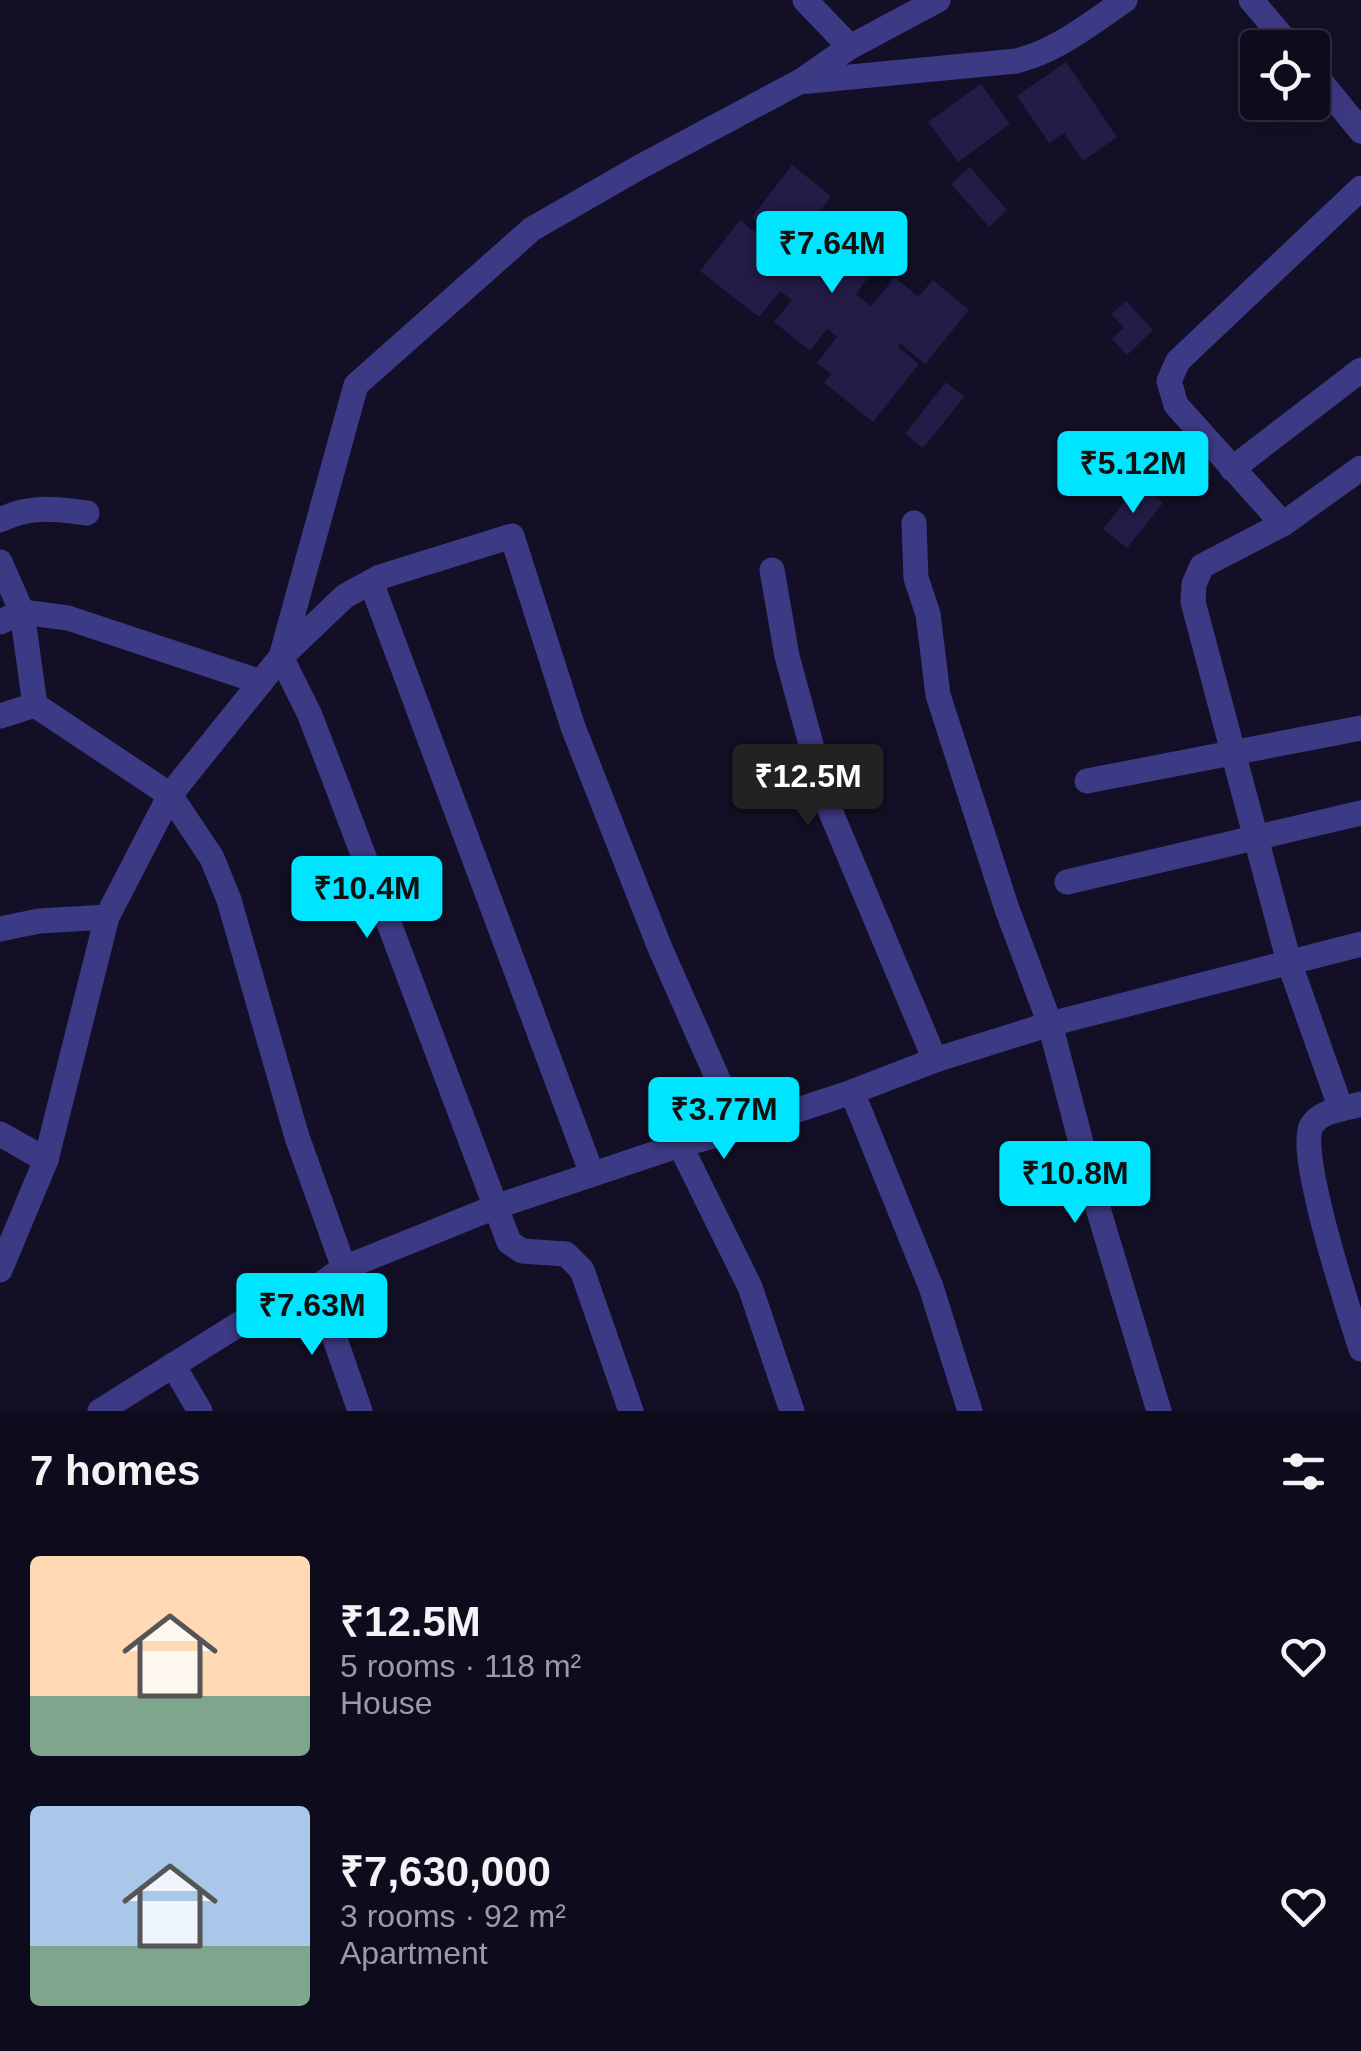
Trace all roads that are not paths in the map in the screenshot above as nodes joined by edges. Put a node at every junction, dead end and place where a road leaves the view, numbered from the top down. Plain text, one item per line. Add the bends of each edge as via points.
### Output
1 (805, 0) edge
2 (938, 0) edge
3 (1125, 0) edge
4 (1251, 0) edge
5 (1277, 30) edge
6 (850, 47) junction
7 (798, 82) junction
8 (1330, 93) edge
9 (1361, 132) edge
10 (1361, 188) edge
11 (1361, 370) edge
12 (1361, 468) edge
13 (1232, 469) junction
14 (87, 513) dead end
15 (0, 520) edge
16 (914, 523) dead end
17 (1282, 524) junction
18 (0, 562) edge
19 (772, 570) dead end
20 (371, 582) junction
21 (11, 617) edge
22 (281, 657) junction
23 (261, 682) junction
24 (35, 705) junction
25 (0, 716) edge
26 (1361, 728) edge
27 (1234, 754) junction
28 (1088, 781) dead end
29 (170, 795) junction
30 (1361, 813) edge
31 (1258, 837) junction
32 (1066, 882) dead end
33 (107, 917) junction
34 (0, 930) edge
35 (1361, 944) edge
36 (1288, 962) junction
37 (1050, 1024) junction
38 (935, 1060) junction
39 (852, 1092) junction
40 (1351, 1107) edge
41 (740, 1129) junction
42 (0, 1134) edge
43 (680, 1145) junction
44 (46, 1160) junction
45 (592, 1174) junction
46 (495, 1207) junction
47 (344, 1268) junction
48 (0, 1270) edge
49 (317, 1287) junction
50 (1361, 1350) edge
51 (173, 1365) junction
52 (100, 1411) edge
53 (200, 1411) edge
54 (360, 1411) edge
55 (631, 1411) edge
56 (792, 1411) edge
57 (970, 1411) edge
58 (1160, 1411) edge

1 - 6 street
2 - 6 street
3 - 7 street via 1066,41 1016,62
4 - 5 street
6 - 7 street
7 - 22 street via 532,229 356,385
8 - 9 street
10 - 13 street via 1172,371 1168,381 1176,404
11 - 13 street
12 - 17 street
13 - 17 street
14 - 15 street via 46,508
16 - 37 street via 916,578 928,614 938,695
17 - 27 street via 1202,566 1194,584 1193,602
18 - 21 street
19 - 38 street via 787,656 827,803
20 - 22 street via 345,596
20 - 41 street via 512,536 573,728
20 - 45 street
21 - 23 street via 68,618
21 - 24 street
22 - 23 street
22 - 46 street via 309,713
23 - 29 street
24 - 25 street
24 - 29 street
26 - 27 street
27 - 28 street
27 - 31 street
29 - 33 street
29 - 47 street via 222,878 297,1136
30 - 31 street
31 - 32 street
31 - 36 street
33 - 34 street
33 - 44 street
35 - 36 street
36 - 37 street
36 - 40 street
37 - 38 street
37 - 58 street
38 - 39 street
39 - 41 street
39 - 57 street via 931,1287
40 - 50 street via 1320,1116 1309,1128 1307,1151
41 - 43 street
42 - 44 street
43 - 45 street
43 - 56 street via 750,1287
44 - 48 street
45 - 46 street
46 - 47 street
46 - 55 street via 509,1242 522,1251 566,1254 582,1270
47 - 49 street
49 - 51 street via 263,1310
49 - 54 street
51 - 52 street
51 - 53 street

